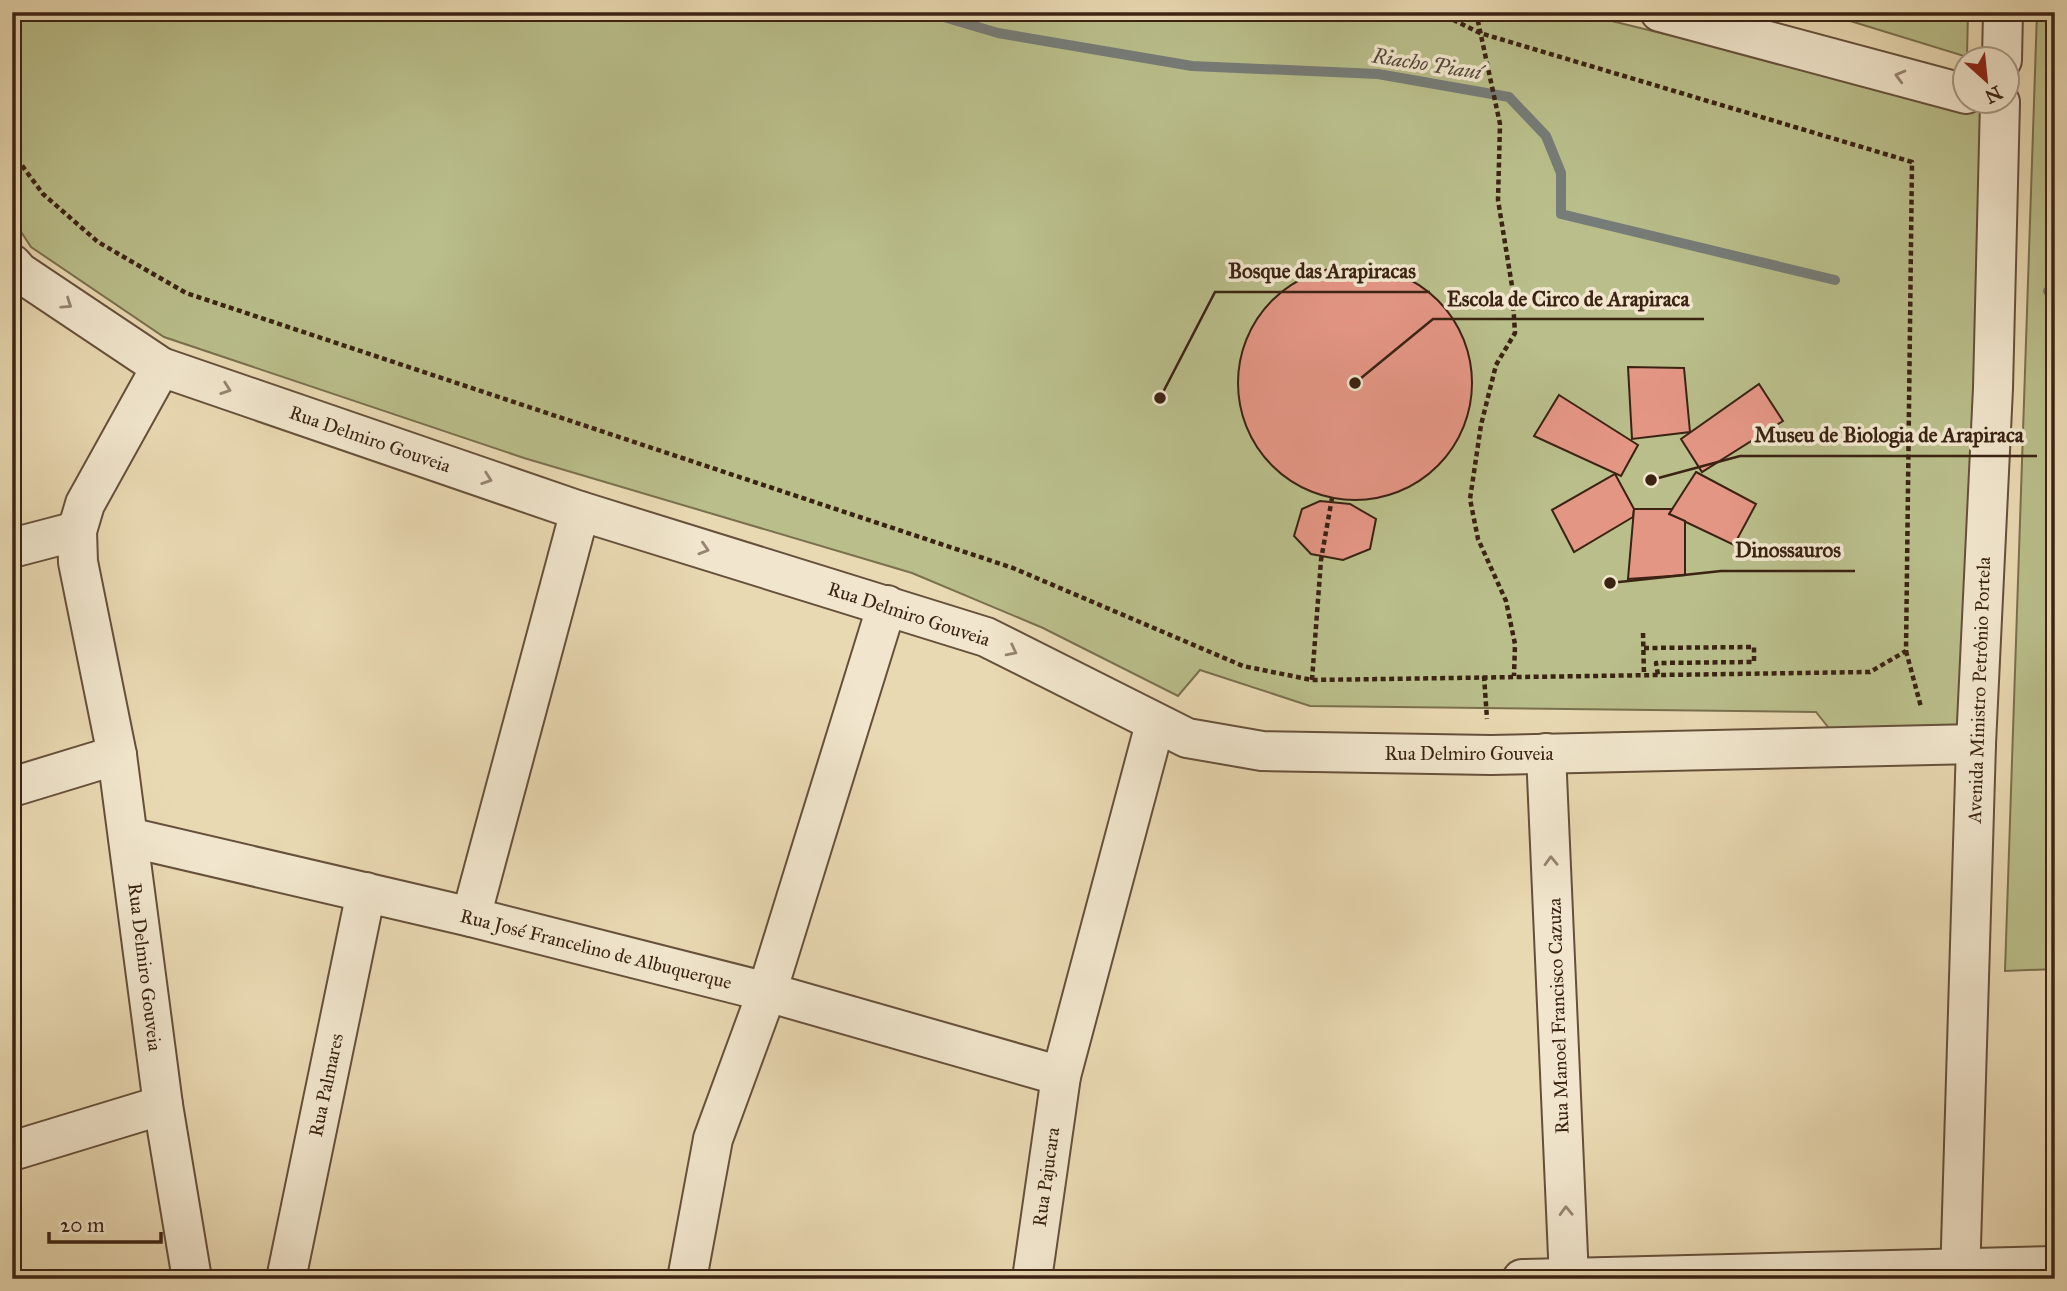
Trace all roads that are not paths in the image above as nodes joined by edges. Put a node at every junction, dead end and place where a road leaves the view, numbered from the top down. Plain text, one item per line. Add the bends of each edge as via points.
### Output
1 (1660, 12) edge
2 (2003, 12) edge
3 (2002, 46) edge
4 (1952, 90) edge
5 (1990, 116) edge
6 (14, 270) edge
7 (161, 367) junction
8 (580, 511) junction
9 (77, 531) junction
10 (12, 548) edge
11 (887, 605) junction
12 (1155, 724) junction
13 (1976, 744) junction
14 (1546, 753) junction
15 (117, 755) junction
16 (12, 787) edge
17 (128, 838) junction
18 (366, 892) junction
19 (471, 917) junction
20 (766, 992) junction
21 (1061, 1076) junction
22 (163, 1105) junction
23 (12, 1151) edge
24 (2055, 1266) edge
25 (1960, 1273) edge
26 (1569, 1278) edge
27 (192, 1279) edge
28 (286, 1279) edge
29 (687, 1279) edge
30 (1032, 1279) edge
31 (1522, 1279) edge

4 -> 1 street
2 - 3 street
5 - 13 street, Avenida Ministro Petrônio Portela via 1993,388
6 -> 7 street, Rua Delmiro Gouveia
7 -> 8 street, Rua Delmiro Gouveia
7 - 9 street via 85,504
8 -> 11 street, Rua Delmiro Gouveia
8 - 19 street
9 - 10 street
9 - 15 street, Rua Delmiro Gouveia via 78,562
11 -> 12 street, Rua Delmiro Gouveia via 986,637
11 - 20 street
12 - 14 street, Rua Delmiro Gouveia via 1187,738 1262,751
12 - 21 street, Rua Pajucara
13 - 14 street, Rua Delmiro Gouveia
13 - 25 street, Avenida Ministro Petrônio Portela
26 -> 14 street, Rua Manoel Francisco Cazuza
15 - 16 street
15 - 17 street, Rua Delmiro Gouveia
17 - 18 street, Rua José Francelino de Albuquerque
17 - 22 street, Rua Delmiro Gouveia
18 - 19 street, Rua José Francelino de Albuquerque
18 - 28 street, Rua Palmares
19 - 20 street, Rua José Francelino de Albuquerque
20 - 21 street, Rua José Francelino de Albuquerque
20 - 29 street via 713,1139
21 - 30 street, Rua Pajucara
22 - 23 street
22 - 27 street, Rua Delmiro Gouveia
24 - 25 street
25 - 26 street
26 - 31 street

